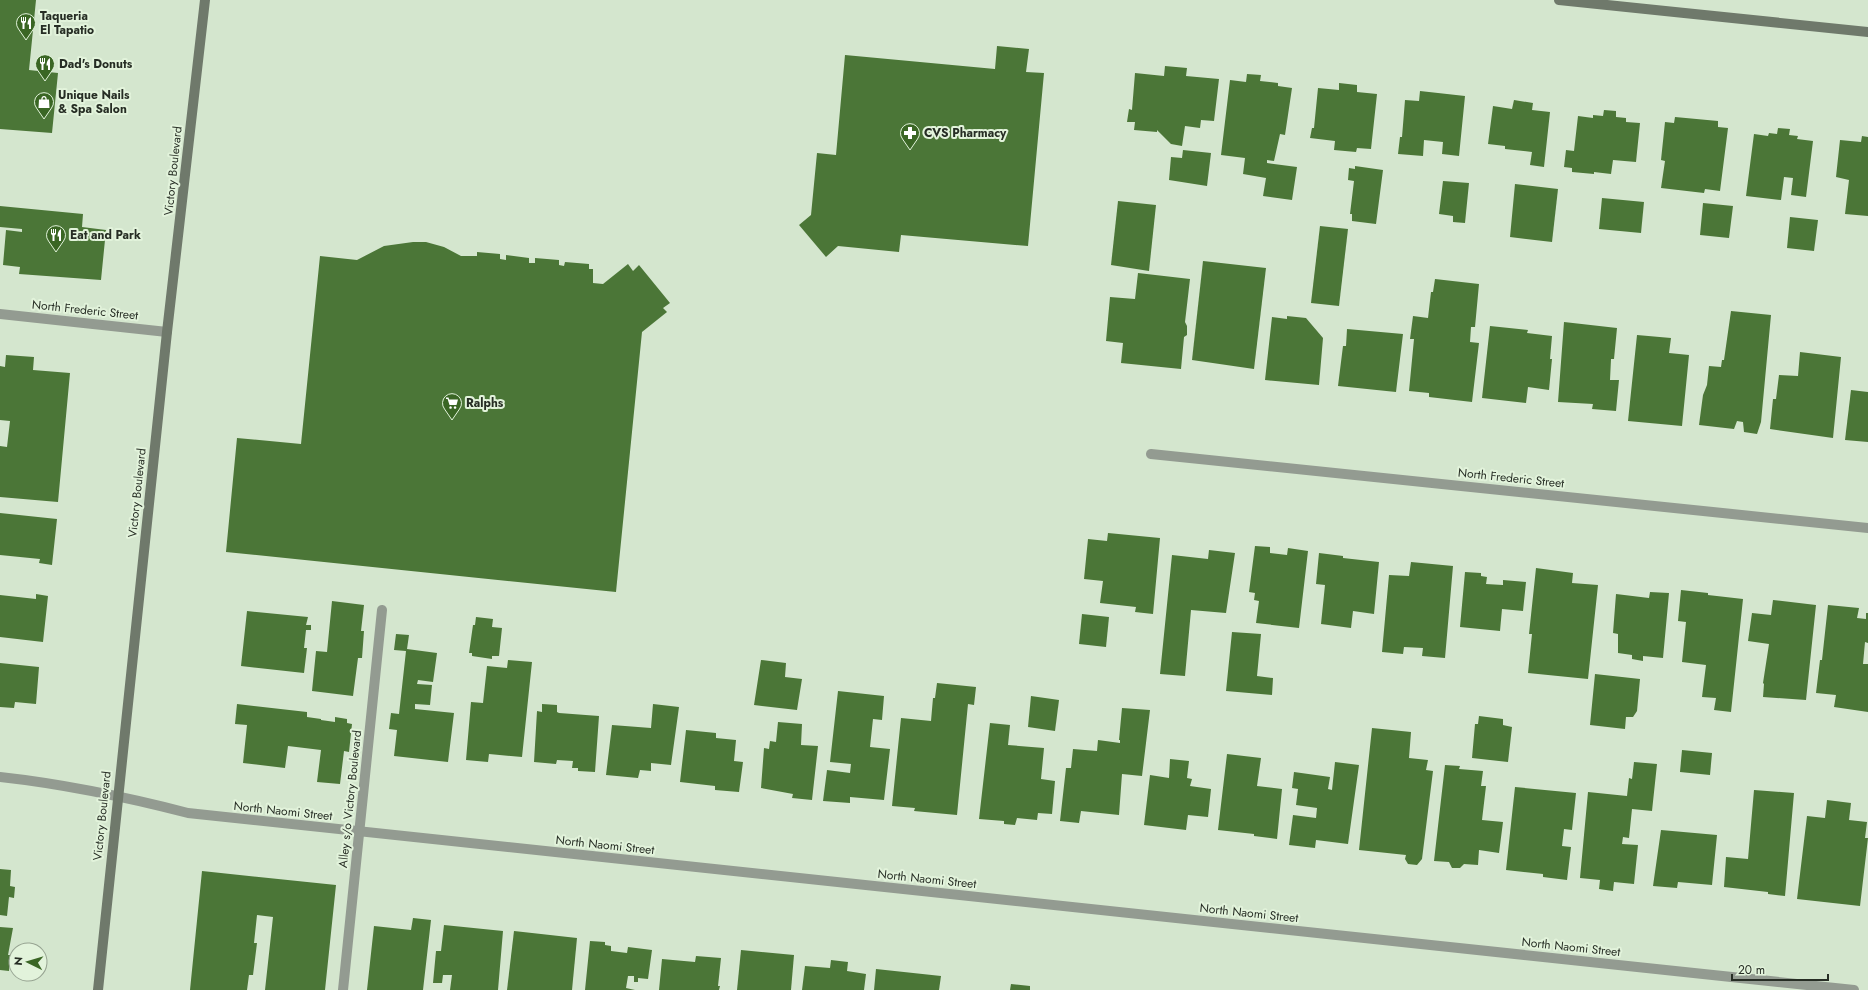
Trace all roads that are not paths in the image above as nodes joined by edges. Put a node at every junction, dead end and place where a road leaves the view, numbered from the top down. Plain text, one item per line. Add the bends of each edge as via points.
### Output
1 (205, 0) edge
2 (1559, 0) edge
3 (1868, 32) edge
4 (0, 314) edge
5 (167, 332) junction
6 (1151, 454) dead end
7 (1868, 528) edge
8 (382, 610) dead end
9 (0, 777) edge
10 (117, 795) junction
11 (360, 833) junction
12 (98, 990) edge
13 (344, 990) edge
14 (1854, 990) edge

1 - 5 main road, Victory Boulevard
2 - 3 main road
4 - 5 street, North Frederic Street
5 - 10 main road, Victory Boulevard
6 - 7 street, North Frederic Street
8 - 11 street, Alley s/o Victory Boulevard
9 - 10 street, North Naomi Street
10 - 11 street, North Naomi Street via 188,813
10 - 12 main road, Victory Boulevard
11 - 13 street, Alley s/o Victory Boulevard
11 - 14 street, North Naomi Street

